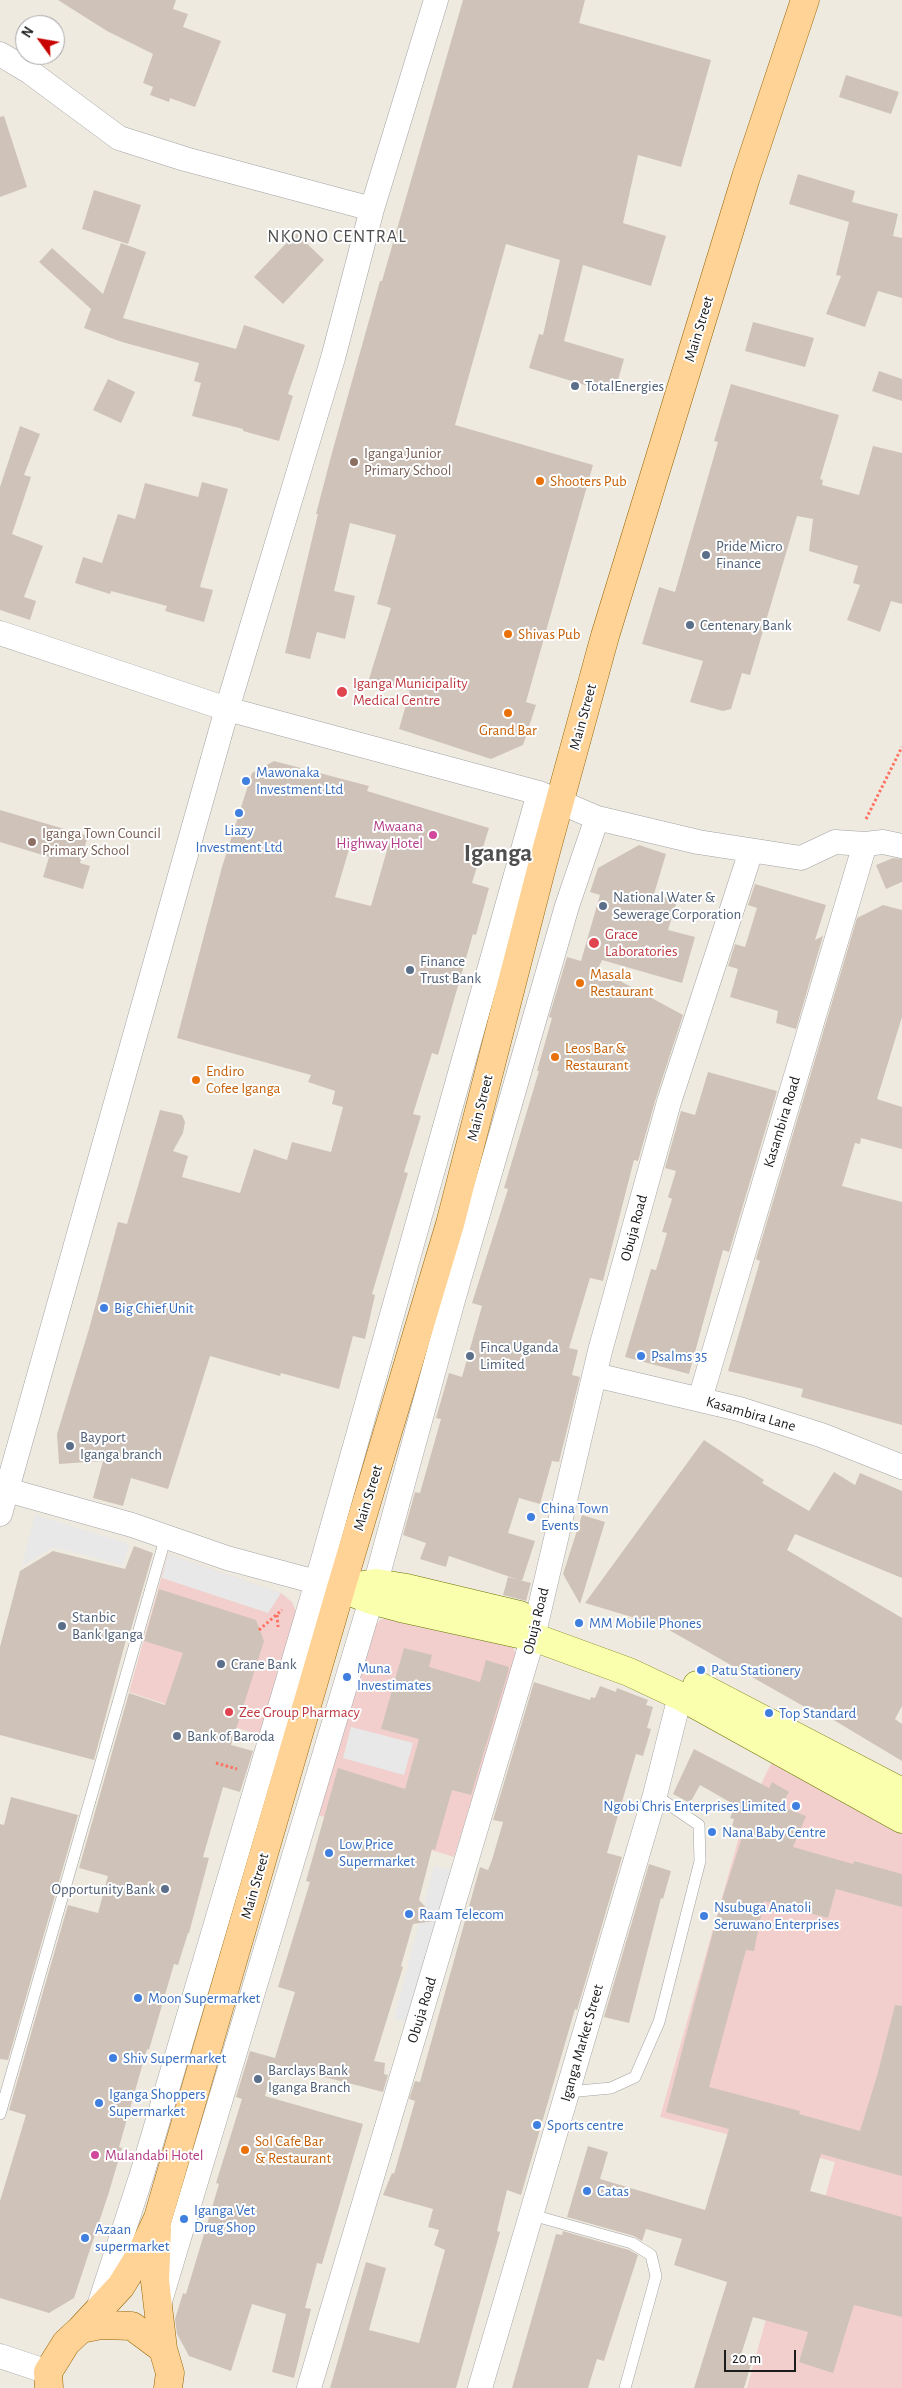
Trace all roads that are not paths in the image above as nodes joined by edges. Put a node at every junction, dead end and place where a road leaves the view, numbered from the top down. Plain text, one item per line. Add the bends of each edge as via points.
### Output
1 (436, 0) edge
2 (805, 0) edge
3 (0, 54) edge
4 (372, 208) junction
5 (0, 633) edge
6 (227, 710) junction
7 (549, 798) junction
8 (597, 818) junction
9 (865, 844) junction
10 (902, 846) edge
11 (751, 851) junction
12 (595, 1375) junction
13 (700, 1399) junction
14 (902, 1467) edge
15 (7, 1490) junction
16 (0, 1514) edge
17 (166, 1536) junction
18 (329, 1586) junction
19 (373, 1591) junction
20 (535, 1628) junction
21 (680, 1696) junction
22 (902, 1792) edge
23 (655, 1795) junction
24 (902, 1819) edge
25 (568, 2092) junction
26 (0, 2114) edge
27 (532, 2215) junction
28 (158, 2218) junction
29 (98, 2309) junction
30 (158, 2309) junction
31 (81, 2330) junction
32 (163, 2348) junction
33 (0, 2356) edge
34 (49, 2380) edge
35 (168, 2388) edge
36 (309, 2388) edge
37 (480, 2388) edge
38 (625, 2388) edge

1 - 4 street
2 - 7 main road, Main Street via 746,177 605,636
3 - 4 street via 30,72 119,138 185,159
4 - 6 street via 333,358
5 - 6 street
6 - 7 street
6 - 15 street
7 - 8 street
7 - 18 main road, Main Street via 450,1224
8 - 11 street
8 - 19 street, Main Street via 567,906
9 - 10 street via 883,842
9 - 11 street via 835,842 801,858
9 - 13 street, Kasambira Road
11 - 12 street, Obuja Road via 669,1102
12 - 13 street, Kasambira Lane
12 - 20 street, Obuja Road
13 - 14 street, Kasambira Lane via 821,1436
15 - 16 street
15 - 17 street
17 - 18 street via 227,1558
17 - 26 lane
18 - 19 main road
18 - 28 main road, Main Street
18 - 29 street, Main Street
19 - 20 main road
19 - 30 street, Main Street
20 - 21 main road
20 - 22 main road via 637,1656
20 - 36 street, Obuja Road
21 - 23 street, Iganga Market Street
21 - 24 main road
23 - 25 street, Iganga Market Street
23 - 25 lane via 699,1825 700,1861 659,2022 635,2077 612,2088
25 - 27 street, Iganga Market Street
27 - 37 street, Iganga Market Street
27 - 38 lane via 632,2243 651,2255 656,2276
28 - 29 main road, Main Street via 121,2286
28 - 30 main road, Main Street via 155,2246
29 - 31 main road, Main Street
30 - 32 main road, Main Street
31 - 32 main road via 101,2325 132,2326
31 - 34 main road, Main Street via 66,2343
32 - 35 main road, Main Street via 170,2372
33 - 34 street

